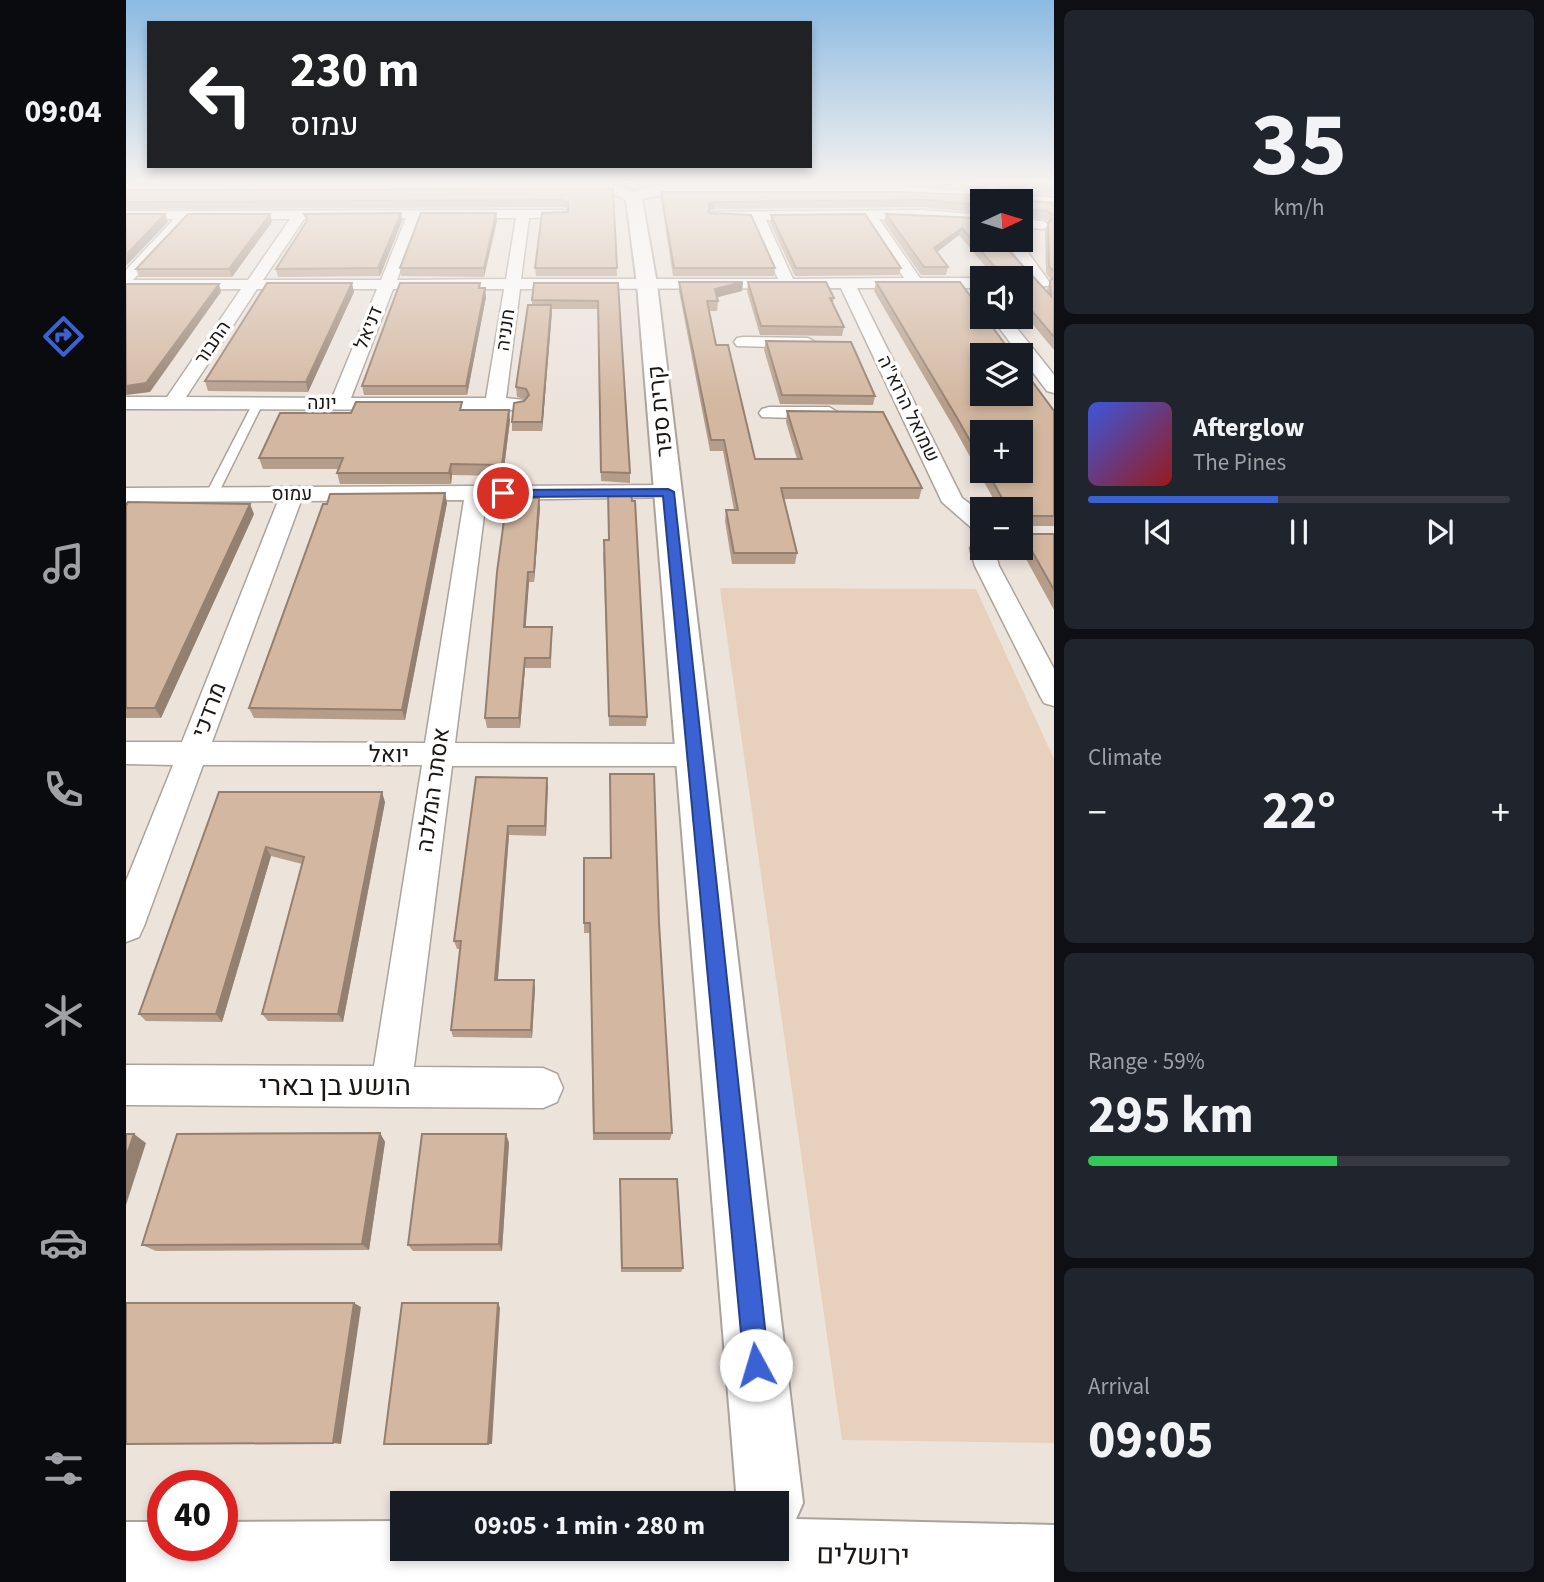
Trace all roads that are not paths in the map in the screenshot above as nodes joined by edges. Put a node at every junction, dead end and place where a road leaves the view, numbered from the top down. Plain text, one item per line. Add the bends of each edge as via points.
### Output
1 (145, 258) edge
2 (271, 258) edge
3 (397, 258) edge
4 (517, 258) edge
5 (642, 258) edge
6 (776, 258) edge
7 (898, 258) edge
8 (1027, 258) edge
9 (126, 279) edge
10 (387, 284) junction
11 (513, 284) junction
12 (647, 284) junction
13 (788, 284) junction
14 (847, 284) junction
15 (916, 284) junction
16 (1048, 284) edge
17 (126, 285) edge
18 (253, 285) junction
19 (970, 287) edge
20 (1008, 329) edge
21 (743, 342) dead end
22 (823, 343) edge
23 (850, 343) edge
24 (876, 344) junction
25 (1054, 387) edge
26 (126, 403) edge
27 (173, 403) junction
28 (258, 403) junction
29 (339, 404) junction
30 (495, 404) junction
31 (517, 404) edge
32 (769, 413) dead end
33 (846, 413) edge
34 (885, 414) edge
35 (911, 414) junction
36 (668, 492) junction
37 (476, 493) junction
38 (212, 494) junction
39 (292, 494) junction
40 (126, 495) edge
41 (970, 515) edge
42 (986, 560) edge
43 (1054, 696) edge
44 (126, 753) edge
45 (193, 753) junction
46 (439, 754) junction
47 (695, 755) junction
48 (126, 926) edge
49 (126, 1085) edge
50 (391, 1087) junction
51 (543, 1088) dead end
52 (779, 1491) edge
53 (789, 1548) edge
54 (390, 1553) edge
55 (126, 1556) edge
56 (1054, 1559) edge

1 - 9 street
2 - 18 street, התבור
3 - 10 street, דניאל
4 - 11 street, חנניה
5 - 12 street, קרית ספר
6 - 13 street
7 - 15 street
8 - 16 street
10 - 11 street
10 - 18 street
10 - 29 street, דניאל
11 - 12 street
11 - 30 street, חנניה
12 - 13 street
12 - 36 street, קרית ספר
13 - 14 street
14 - 15 street
14 - 24 street, שמואל הרוא"ה
15 - 19 street
17 - 18 street
18 - 27 street, התבור
20 - 25 street
21 - 22 street
23 - 24 street
24 - 35 street, שמואל הרוא"ה
26 - 27 street, יונה
27 - 28 street, יונה
28 - 29 street, יונה
28 - 38 lane
29 - 30 street, יונה
30 - 31 street, יונה
32 - 33 street
34 - 35 street
35 - 41 street, שמואל הרוא"ה via 953,502
36 - 37 street, עמוס
36 - 47 street, קרית ספר
37 - 39 street, עמוס
37 - 46 street, אסתר המלכה
38 - 39 street, עמוס
38 - 40 street, עמוס
39 - 45 street, מרדכי
42 - 43 street
44 - 45 street, יואל
45 - 46 street, יואל
45 - 48 street, מרדכי
46 - 47 street, יואל
46 - 50 street, אסתר המלכה
47 - 52 street, קרית ספר
49 - 50 street, הושע בן בארי
50 - 51 street, הושע בן בארי
53 - 56 street, ירושלים
54 - 55 street, ירושלים

